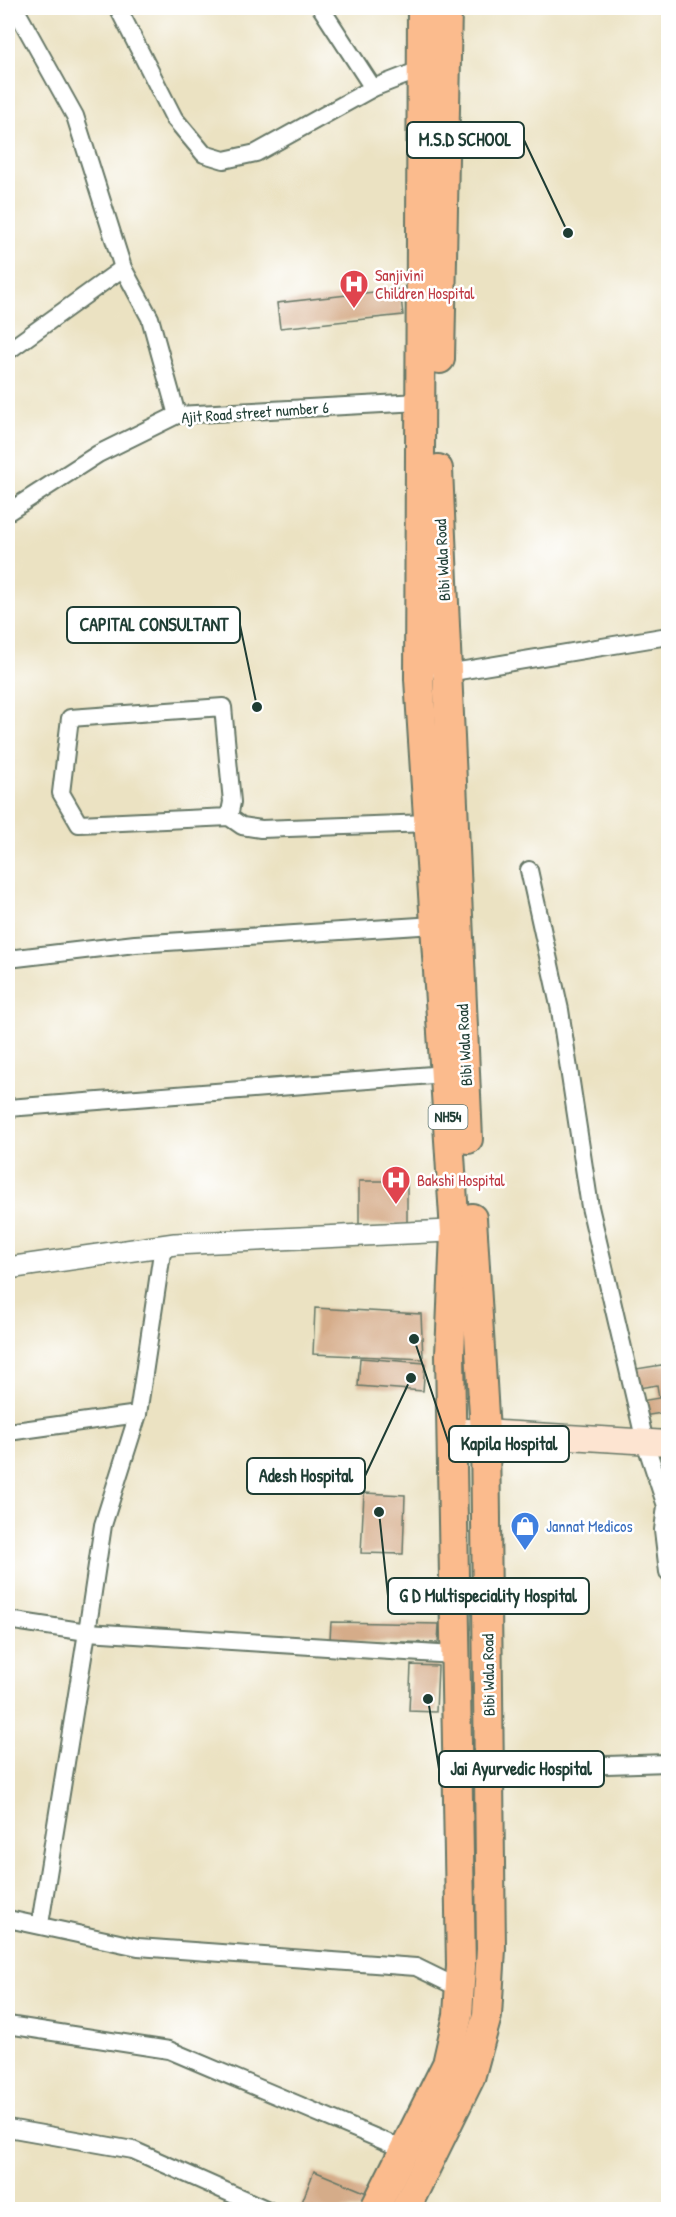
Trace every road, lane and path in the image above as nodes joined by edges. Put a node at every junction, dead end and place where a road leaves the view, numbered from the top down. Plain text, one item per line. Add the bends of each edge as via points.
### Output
1 (15, 8) edge
2 (118, 8) edge
3 (321, 8) edge
4 (422, 8) edge
5 (447, 8) edge
6 (422, 69) junction
7 (373, 88) junction
8 (123, 268) junction
9 (8, 351) edge
10 (420, 402) junction
11 (177, 415) junction
12 (8, 512) edge
13 (669, 636) edge
14 (447, 673) junction
15 (419, 679) junction
16 (229, 817) junction
17 (429, 823) junction
18 (529, 870) dead end
19 (435, 925) junction
20 (8, 959) edge
21 (445, 1074) junction
22 (8, 1108) edge
23 (464, 1231) junction
24 (162, 1246) junction
25 (8, 1268) edge
26 (138, 1414) junction
27 (451, 1430) junction
28 (8, 1432) edge
29 (485, 1432) junction
30 (657, 1443) edge
31 (669, 1572) edge
32 (8, 1620) edge
33 (87, 1632) junction
34 (454, 1655) junction
35 (669, 1764) edge
36 (489, 1769) junction
37 (8, 1919) edge
38 (40, 1924) junction
39 (459, 1988) junction
40 (8, 2025) edge
41 (8, 2128) edge
42 (417, 2155) junction
43 (268, 2210) edge
44 (375, 2210) edge
45 (405, 2210) edge

1 - 8 street via 75,117
2 - 7 street via 174,118 204,154 224,160 256,153
3 - 7 street
4 - 6 highway, NH54
5 - 14 highway, Bibi Wala Road / NH54 via 438,463
6 - 7 street
6 - 10 highway, NH54
8 - 9 street
8 - 11 street via 150,318
10 - 11 street, Ajit Road street number 6
10 - 15 highway, NH54
11 - 12 street, Ajit Road street number 6 via 98,454
13 - 14 street
14 - 15 street
14 - 23 highway, Bibi Wala Road / NH54
15 - 17 highway, NH54
16 - 16 street via 79,824 61,793 70,718 223,707 232,802
16 - 17 street via 242,826 261,829
17 - 19 highway, NH54
18 - 30 street via 560,1010 590,1207
19 - 20 street via 135,944
19 - 21 highway, NH54
21 - 22 street
21 - 23 highway, NH54
23 - 24 street
23 - 27 highway, NH54 via 450,1356
23 - 29 highway, Bibi Wala Road / NH54
24 - 25 street
24 - 26 street
26 - 28 street
26 - 33 street via 103,1525
27 - 29 main road
27 - 34 highway, NH54
29 - 30 main road
29 - 36 highway, Bibi Wala Road / NH54
30 - 31 street via 666,1506 663,1530
32 - 33 street
33 - 34 street
33 - 38 street
34 - 39 highway, NH54
35 - 36 street
36 - 42 highway, Bibi Wala Road / NH54 via 491,1949 487,2016 470,2078
37 - 38 street
38 - 39 street via 138,1947 416,1967
39 - 42 highway, NH54 via 458,2015 447,2064
40 - 42 street via 169,2050
41 - 43 street via 134,2150
42 - 44 highway, NH54
42 - 45 highway, Bibi Wala Road / NH54

